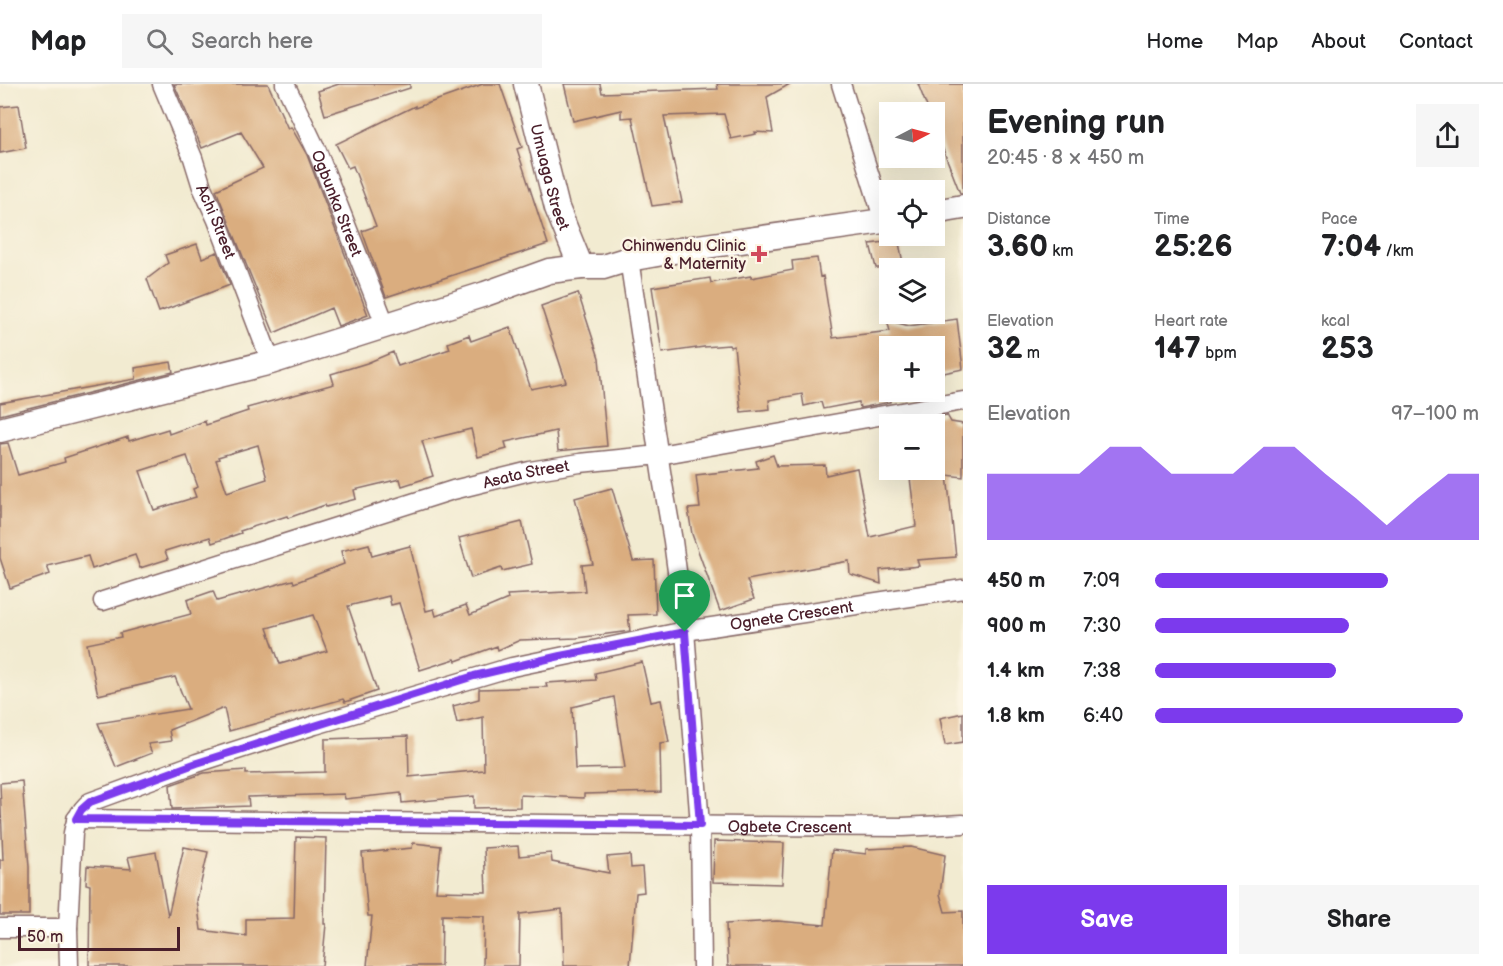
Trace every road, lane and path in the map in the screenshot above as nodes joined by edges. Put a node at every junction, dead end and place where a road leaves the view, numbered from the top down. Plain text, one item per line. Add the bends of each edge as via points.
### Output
1 (162, 84) edge
2 (285, 84) edge
3 (526, 84) edge
4 (841, 84) edge
5 (879, 196) edge
6 (963, 207) edge
7 (945, 210) edge
8 (879, 221) edge
9 (629, 259) junction
10 (581, 267) junction
11 (385, 324) junction
12 (270, 362) junction
13 (963, 400) edge
14 (0, 430) edge
15 (659, 455) junction
16 (963, 589) edge
17 (103, 601) dead end
18 (685, 632) junction
19 (76, 819) junction
20 (963, 824) edge
21 (700, 825) junction
22 (0, 928) edge
23 (68, 928) junction
24 (69, 966) edge
25 (702, 966) edge

1 - 12 street, Achi Street
2 - 11 street, Ogbunka Street via 317,151
3 - 10 street, Umuaga Street via 557,208
4 - 5 street
6 - 7 street
8 - 9 street
9 - 10 street via 603,267
9 - 15 street
10 - 11 street via 549,271
11 - 12 street
12 - 14 street
13 - 15 street, Asata Street
15 - 17 street, Asata Street via 580,463 496,479
15 - 18 street
16 - 18 street, Ognete Crescent
18 - 19 street, Ognete Crescent via 483,674 315,725 90,802
18 - 21 street
19 - 21 street, Ogbete Crescent
19 - 23 street
20 - 21 street, Ogbete Crescent
21 - 25 street
22 - 23 street
23 - 24 street

